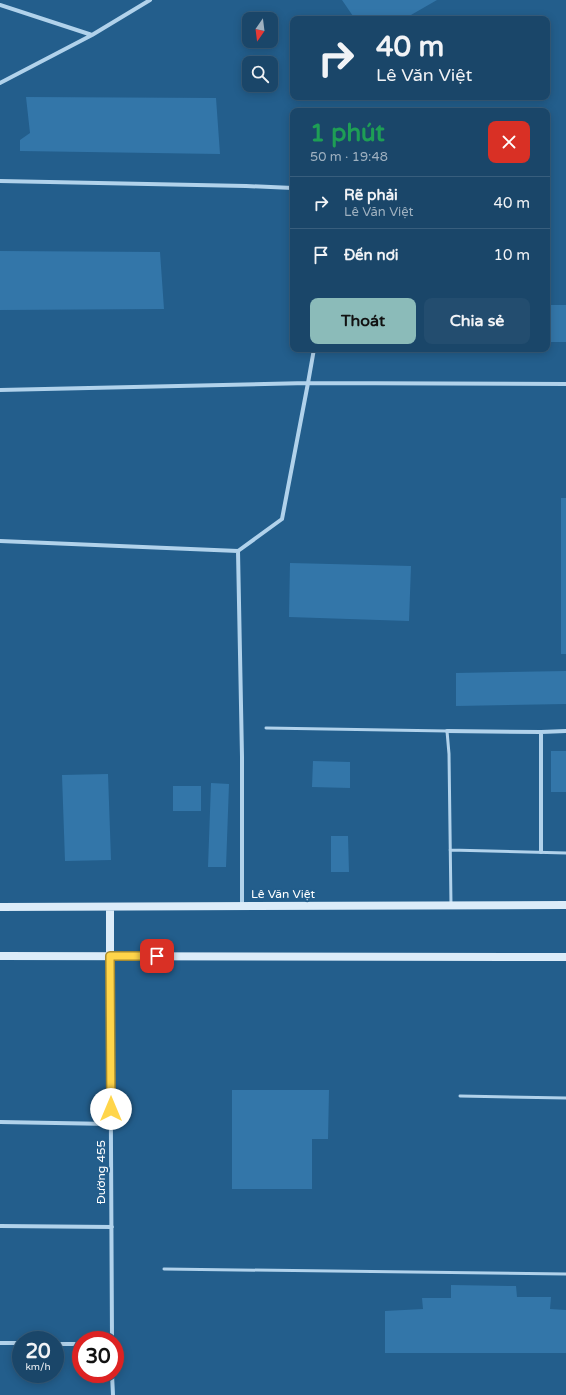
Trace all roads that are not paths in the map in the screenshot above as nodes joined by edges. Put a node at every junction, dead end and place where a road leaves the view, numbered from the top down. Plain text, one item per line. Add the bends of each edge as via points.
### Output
1 (150, 0) edge
2 (0, 5) edge
3 (92, 35) junction
4 (0, 83) edge
5 (0, 181) edge
6 (290, 188) edge
7 (313, 352) edge
8 (308, 383) junction
9 (566, 384) edge
10 (0, 390) edge
11 (0, 541) edge
12 (238, 551) junction
13 (266, 728) dead end
14 (448, 731) junction
15 (541, 732) junction
16 (566, 732) edge
17 (450, 850) junction
18 (541, 852) junction
19 (566, 853) edge
20 (451, 905) junction
21 (566, 905) edge
22 (242, 906) junction
23 (0, 907) edge
24 (110, 907) junction
25 (0, 956) edge
26 (110, 956) junction
27 (566, 957) edge
28 (460, 1096) dead end
29 (566, 1098) edge
30 (0, 1122) edge
31 (111, 1124) junction
32 (0, 1226) edge
33 (112, 1227) junction
34 (164, 1268) dead end
35 (566, 1274) edge
36 (112, 1331) edge
37 (0, 1343) edge
38 (12, 1343) edge
39 (112, 1383) edge
40 (113, 1395) edge

1 - 3 street
2 - 3 street
3 - 4 street
5 - 6 street
7 - 8 street
8 - 9 street
8 - 10 street
8 - 12 street via 282,519
11 - 12 street
12 - 22 street
13 - 14 lane
14 - 15 street
14 - 17 lane
15 - 16 street
15 - 18 street
17 - 18 lane
17 - 20 lane
18 - 19 lane
20 - 21 main road, Lê Văn Việt
20 - 22 main road, Lê Văn Việt
22 - 24 main road, Lê Văn Việt
23 - 24 main road, Lê Văn Việt
24 - 26 main road
25 - 26 main road
26 - 27 main road
26 - 31 street, Đường 455
28 - 29 lane
30 - 31 street
31 - 33 street, Đường 455
32 - 33 street
33 - 36 street, Đường 455
34 - 35 lane
37 - 38 street
39 - 40 street

